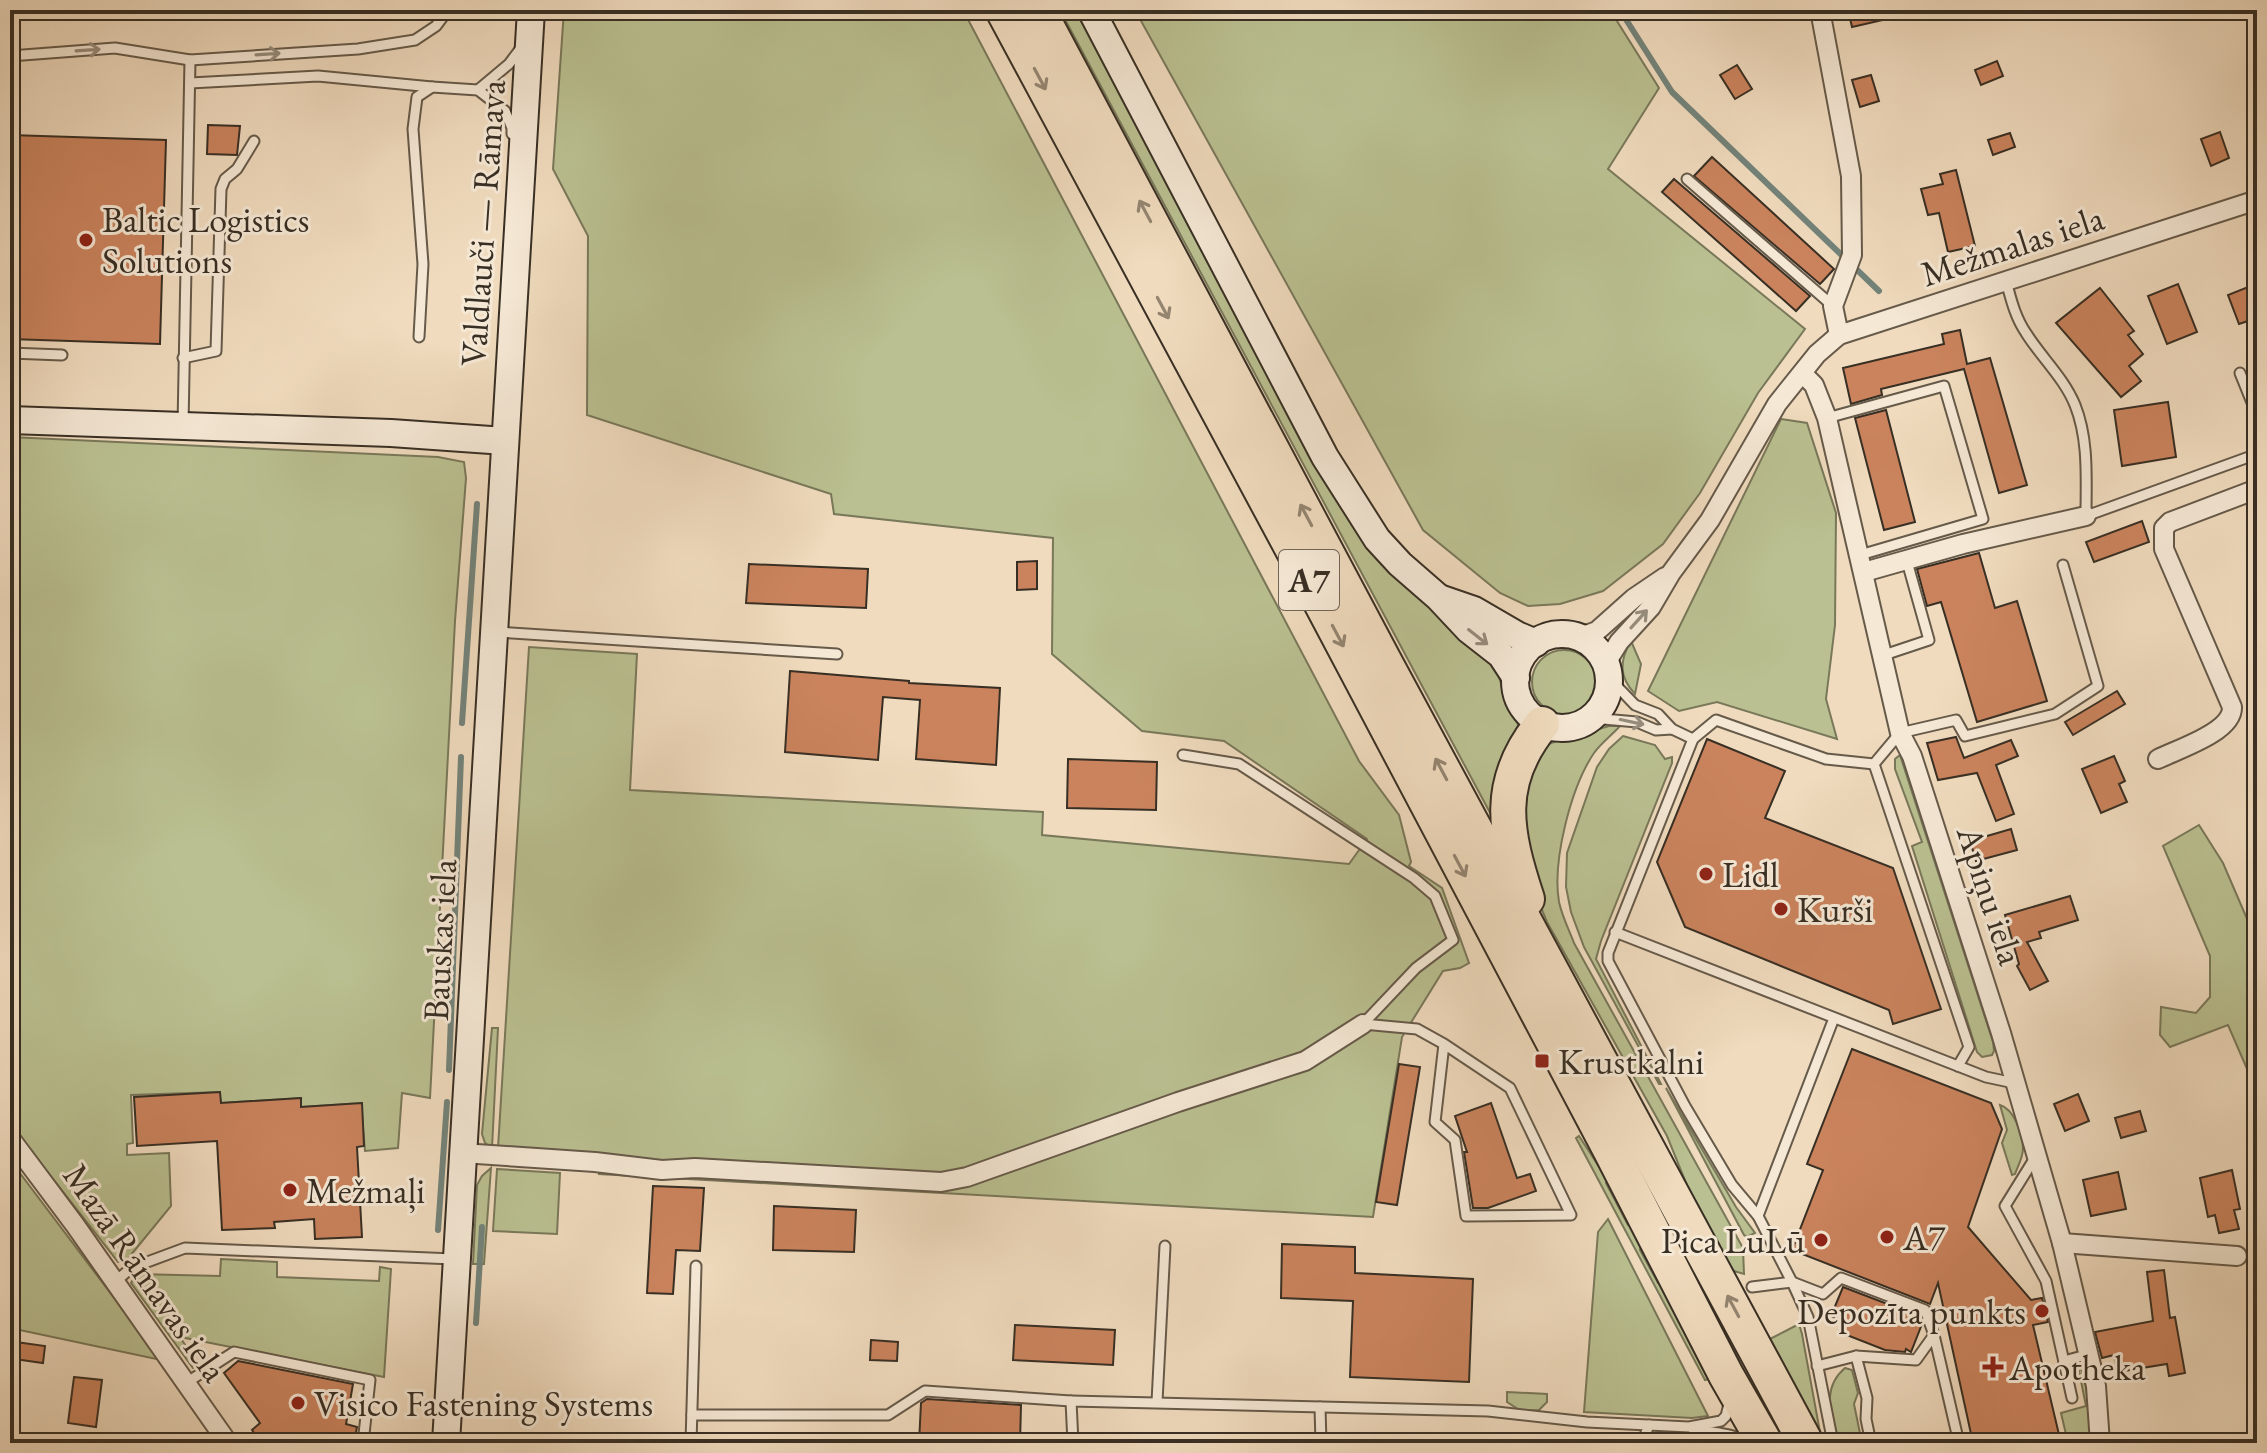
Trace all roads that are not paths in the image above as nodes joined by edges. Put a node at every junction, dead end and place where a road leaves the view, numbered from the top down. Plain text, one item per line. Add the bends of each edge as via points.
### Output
1 (448, 10) edge
2 (1003, 10) edge
3 (1038, 10) edge
4 (1820, 10) edge
5 (531, 17) edge
6 (1095, 18) edge
7 (10, 56) edge
8 (190, 60) junction
9 (190, 83) junction
10 (432, 87) junction
11 (478, 90) junction
12 (512, 140) dead end
13 (254, 141) dead end
14 (511, 152) dead end
15 (1687, 179) dead end
16 (520, 198) junction
17 (2256, 204) edge
18 (2006, 281) junction
19 (1833, 306) junction
20 (1839, 335) junction
21 (419, 337) dead end
22 (10, 353) edge
23 (62, 355) dead end
24 (183, 358) junction
25 (2240, 373) dead end
26 (1803, 374) junction
27 (2257, 415) edge
28 (1827, 418) junction
29 (10, 420) edge
30 (183, 426) junction
31 (505, 441) junction
32 (2257, 454) edge
33 (2257, 489) edge
34 (2086, 516) junction
35 (1906, 558) junction
36 (1862, 563) junction
37 (2063, 565) dead end
38 (1671, 573) junction
39 (1439, 598) junction
40 (494, 632) junction
41 (1580, 637) junction
42 (1536, 643) junction
43 (837, 654) dead end
44 (1884, 655) junction
45 (1608, 671) junction
46 (1516, 678) junction
47 (1592, 718) junction
48 (1542, 724) junction
49 (1672, 729) junction
50 (1900, 733) junction
51 (1693, 739) junction
52 (1183, 755) dead end
53 (2158, 759) dead end
54 (1874, 764) junction
55 (1615, 932) junction
56 (1556, 987) junction
57 (1834, 1018) junction
58 (1363, 1024) junction
59 (1444, 1044) junction
60 (1958, 1066) junction
61 (2014, 1083) junction
62 (10, 1138) edge
63 (462, 1153) junction
64 (2036, 1156) junction
65 (1758, 1216) junction
66 (2062, 1243) junction
67 (1165, 1246) dead end
68 (2237, 1256) dead end
69 (456, 1259) junction
70 (696, 1266) dead end
71 (2070, 1274) junction
72 (2046, 1281) junction
73 (115, 1282) junction
74 (1792, 1282) junction
75 (1752, 1287) dead end
76 (1934, 1335) junction
77 (2090, 1354) junction
78 (1856, 1356) junction
79 (2064, 1361) junction
80 (1817, 1366) junction
81 (1726, 1375) junction
82 (186, 1383) junction
83 (2072, 1398) dead end
84 (1071, 1401) junction
85 (1157, 1402) junction
86 (1320, 1407) junction
87 (692, 1415) junction
88 (1649, 1425) junction
89 (1689, 1427) junction
90 (228, 1443) edge
91 (363, 1443) edge
92 (446, 1443) edge
93 (691, 1443) edge
94 (1073, 1443) edge
95 (1321, 1443) edge
96 (1642, 1443) edge
97 (1747, 1443) edge
98 (1765, 1443) edge
99 (1806, 1443) edge
100 (1833, 1443) edge
101 (1871, 1443) edge
102 (1959, 1443) edge
103 (2100, 1443) edge

8 -> 1 lane via 408,43 436,26
2 -> 81 highway, A7
56 -> 3 highway, A7
4 - 19 street via 1851,176 1852,255
5 - 11 lane via 519,53
5 - 16 main road, Valdlauči — Rāmava
6 - 39 main road via 1325,457 1377,539
7 -> 8 lane via 115,48
8 - 9 lane
9 - 10 lane via 318,76
9 - 24 lane
10 - 11 lane
10 - 21 lane via 417,97 413,129 423,264
11 - 12 lane via 505,111
13 - 24 lane via 221,189 216,351
14 - 16 lane via 510,177
15 - 19 lane
16 - 31 main road, Valdlauči — Rāmava
17 - 18 street, Mežmalas iela
18 - 20 street, Mežmalas iela
18 - 34 lane via 2023,330 2075,404 2084,444
19 - 20 street
20 - 26 street, Mežmalas iela
22 - 23 lane
24 - 30 lane
25 - 27 lane
26 - 28 street, Apiņu iela via 1814,385
26 - 38 street, Mežmalas iela via 1777,404 1710,520
28 - 36 street, Apiņu iela
28 - 36 lane via 1944,386 1983,519
29 - 30 main road
30 - 31 main road
31 - 40 main road, Bauskas iela
32 - 34 lane
33 - 53 street via 2164,528 2164,549 2232,714 2222,728
34 - 35 street
35 - 36 street
35 - 44 lane via 1929,640
36 - 44 street, Apiņu iela
37 - 50 lane via 2098,686 2055,714 1965,736 1956,720
38 - 41 street via 1597,631
45 -> 38 street via 1619,642 1651,607
39 - 42 main road
39 -> 46 main road via 1501,655
40 - 43 lane
40 - 63 main road, Bauskas iela
41 - 42 main road via 1562,635
41 - 45 main road via 1594,647
42 - 46 main road via 1525,652
44 - 50 street, Apiņu iela
45 - 47 main road via 1607,693
45 - 49 lane via 1635,705 1658,714
46 - 48 main road via 1523,707
47 - 48 main road via 1565,729
47 -> 49 lane
48 - 56 highway via 1516,764 1507,827
49 - 51 lane
50 - 54 lane
50 - 61 street, Apiņu iela via 1917,770
51 - 54 lane via 1716,720 1826,759
51 - 55 lane
52 - 58 lane via 1239,764 1435,896 1453,940 1416,968
54 - 60 lane via 1969,1047
55 - 57 lane
55 - 65 lane via 1608,961 1685,1106 1732,1185
99 -> 56 highway, A7
57 - 60 lane
57 - 65 lane
58 - 59 lane via 1417,1029
58 - 63 street via 1305,1061 941,1182 662,1170
59 - 59 lane via 1435,1122 1455,1140 1466,1216 1571,1215 1510,1088
60 - 61 lane
61 - 64 street, Apiņu iela
62 - 73 street, Mazā Rāmavas iela
63 - 69 main road, Bauskas iela
64 - 66 street, Apiņu iela
64 - 72 lane via 2005,1206
65 - 74 lane
66 - 68 street
66 - 71 street, Apiņu iela
67 - 85 lane
69 - 73 lane via 185,1248 131,1268
69 - 92 main road, Bauskas iela
70 - 87 lane
71 - 72 lane
71 - 77 street, Apiņu iela
72 - 79 lane
73 - 82 street, Mazā Rāmavas iela
74 - 75 lane
74 - 76 lane via 1823,1294 1841,1278 1855,1283 1925,1310
74 - 80 lane via 1808,1317
76 - 78 lane via 1916,1360
76 - 102 lane
77 - 79 lane
77 - 103 street, Apiņu iela
78 - 80 lane
78 - 101 lane
79 - 83 lane
80 - 100 lane
81 - 89 lane via 1731,1397 1726,1416
81 - 98 highway
82 - 90 street, Mazā Rāmavas iela
82 - 91 lane via 234,1352 370,1380
84 - 85 lane
84 - 87 lane via 925,1391 888,1415
84 - 94 lane
85 - 86 lane
86 - 88 lane via 1488,1411
86 - 95 lane
87 - 93 lane
88 - 89 lane
88 - 96 lane
89 - 97 lane via 1729,1433

